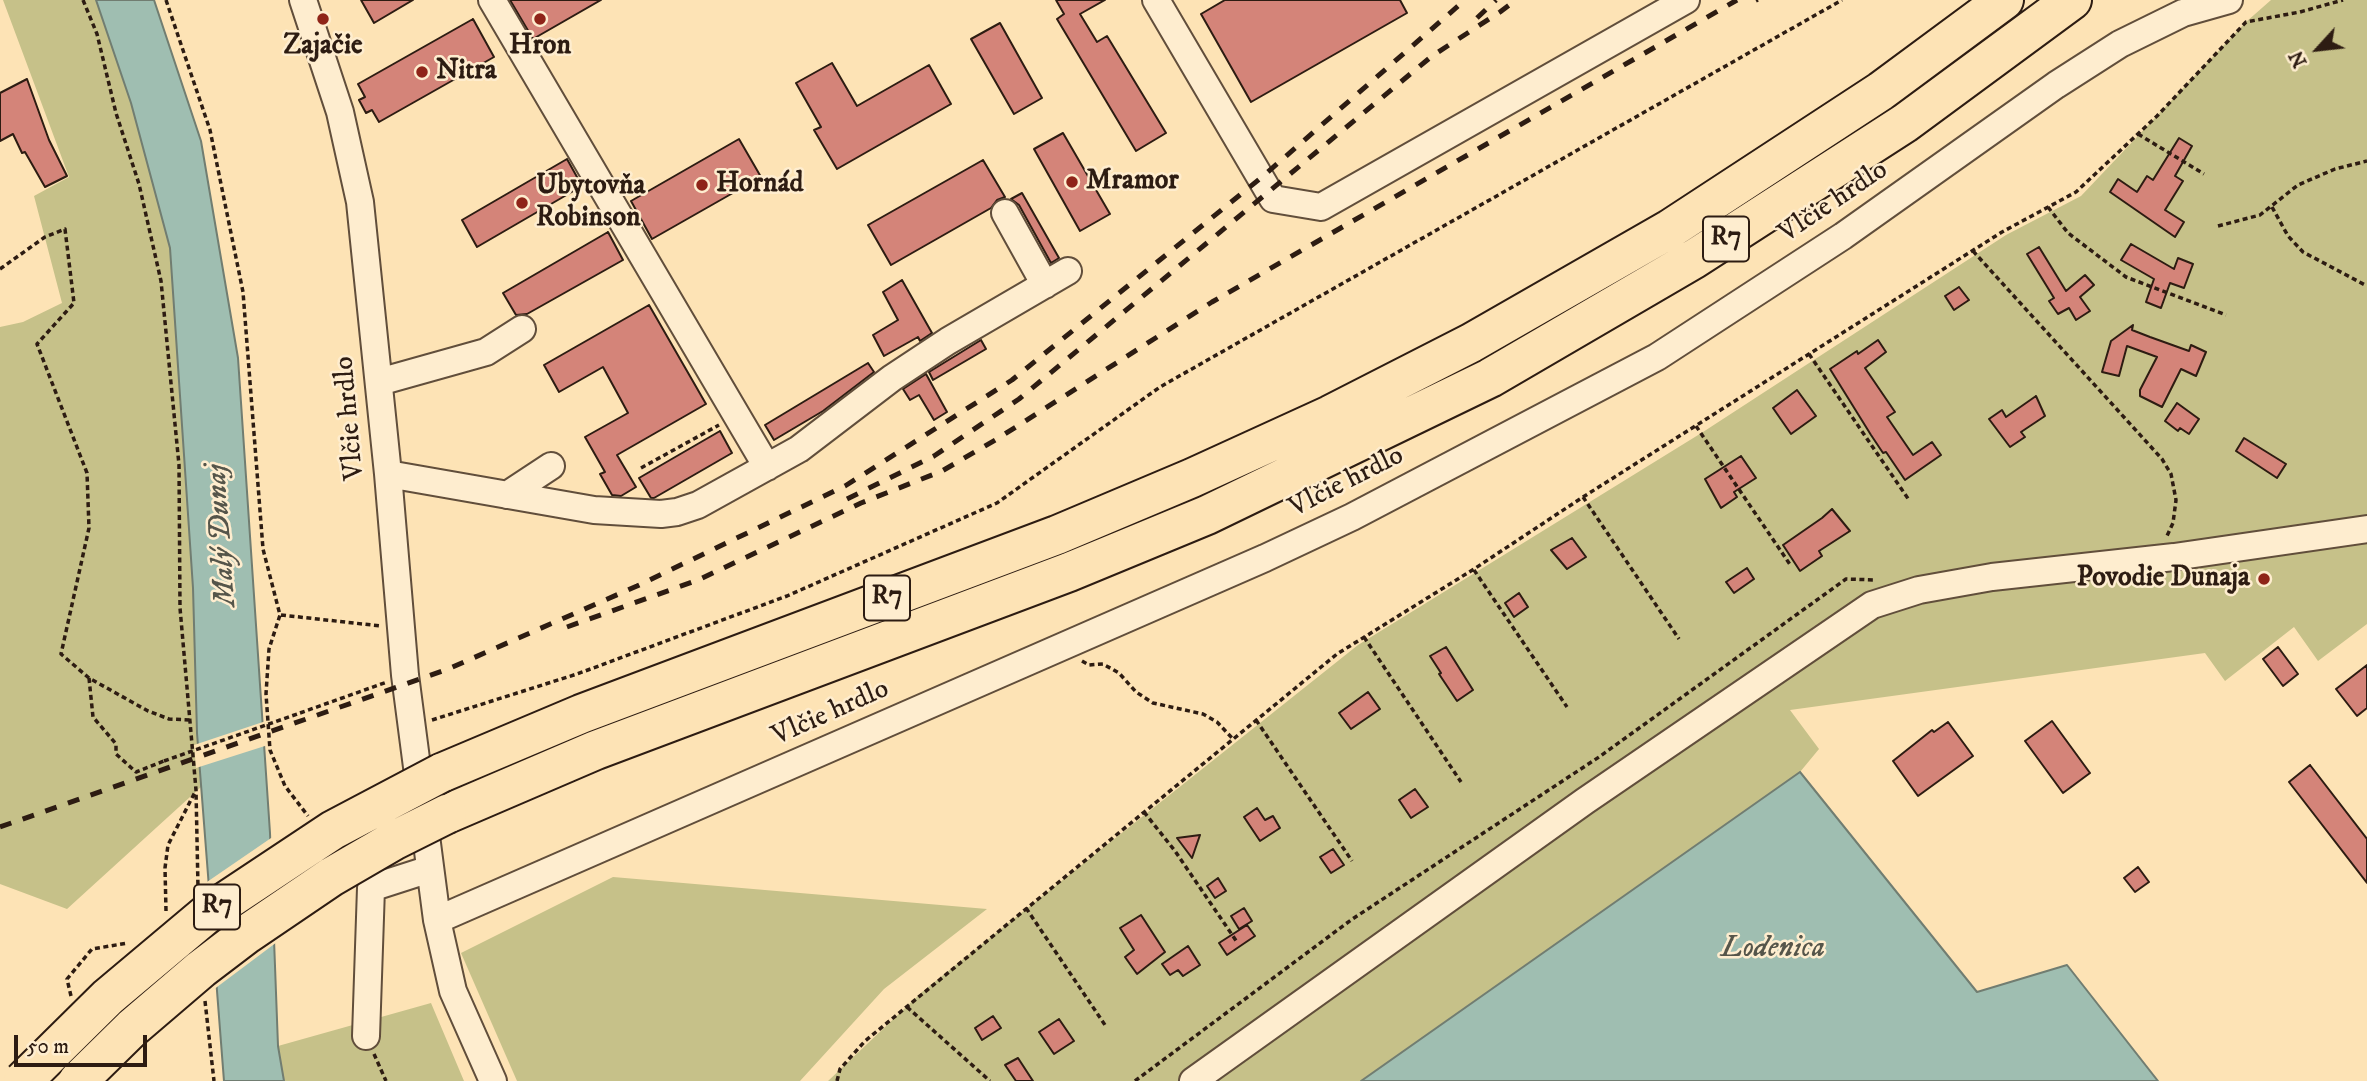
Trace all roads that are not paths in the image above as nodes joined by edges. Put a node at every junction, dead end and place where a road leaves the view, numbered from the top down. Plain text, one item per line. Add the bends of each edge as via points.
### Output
1 (303, 0) edge
2 (492, 0) edge
3 (1156, 0) edge
4 (1686, 0) edge
5 (2004, 0) edge
6 (2072, 0) edge
7 (2229, 0) edge
8 (1005, 213) dead end
9 (1068, 271) dead end
10 (1045, 285) junction
11 (522, 329) dead end
12 (379, 382) junction
13 (551, 466) dead end
14 (766, 467) junction
15 (388, 474) junction
16 (507, 495) junction
17 (2367, 529) edge
18 (430, 869) junction
19 (437, 920) junction
20 (366, 1036) road end
21 (23, 1081) edge
22 (78, 1081) edge
23 (494, 1081) edge
24 (1194, 1081) edge

1 - 12 street, Vlčie hrdlo via 340,112 360,202
2 - 14 street
3 - 4 street via 1273,199 1321,207
5 - 21 highway, R7, bridge via 1881,91 1671,229 1471,343 1346,407 1057,534 581,714 441,773 333,830 208,912 108,997
6 - 22 highway, R7, bridge via 1905,123 1694,259 1490,378 1207,515 1069,572 596,750 393,841 331,877 201,969
7 - 19 street, Vlčie hrdlo via 2183,13 2120,44 1657,358 1352,517
8 - 10 street
9 - 10 street
10 - 14 street via 891,378 799,449
11 - 12 street via 486,352
12 - 15 street, Vlčie hrdlo
13 - 16 street
14 - 16 street via 698,505 661,514 594,510
15 - 16 street
15 - 18 street, Vlčie hrdlo via 400,628
17 - 24 street via 1992,577 1919,590 1872,605 1585,801
18 - 19 street, Vlčie hrdlo
18 - 20 street via 371,888
19 - 23 street, Vlčie hrdlo via 453,990

